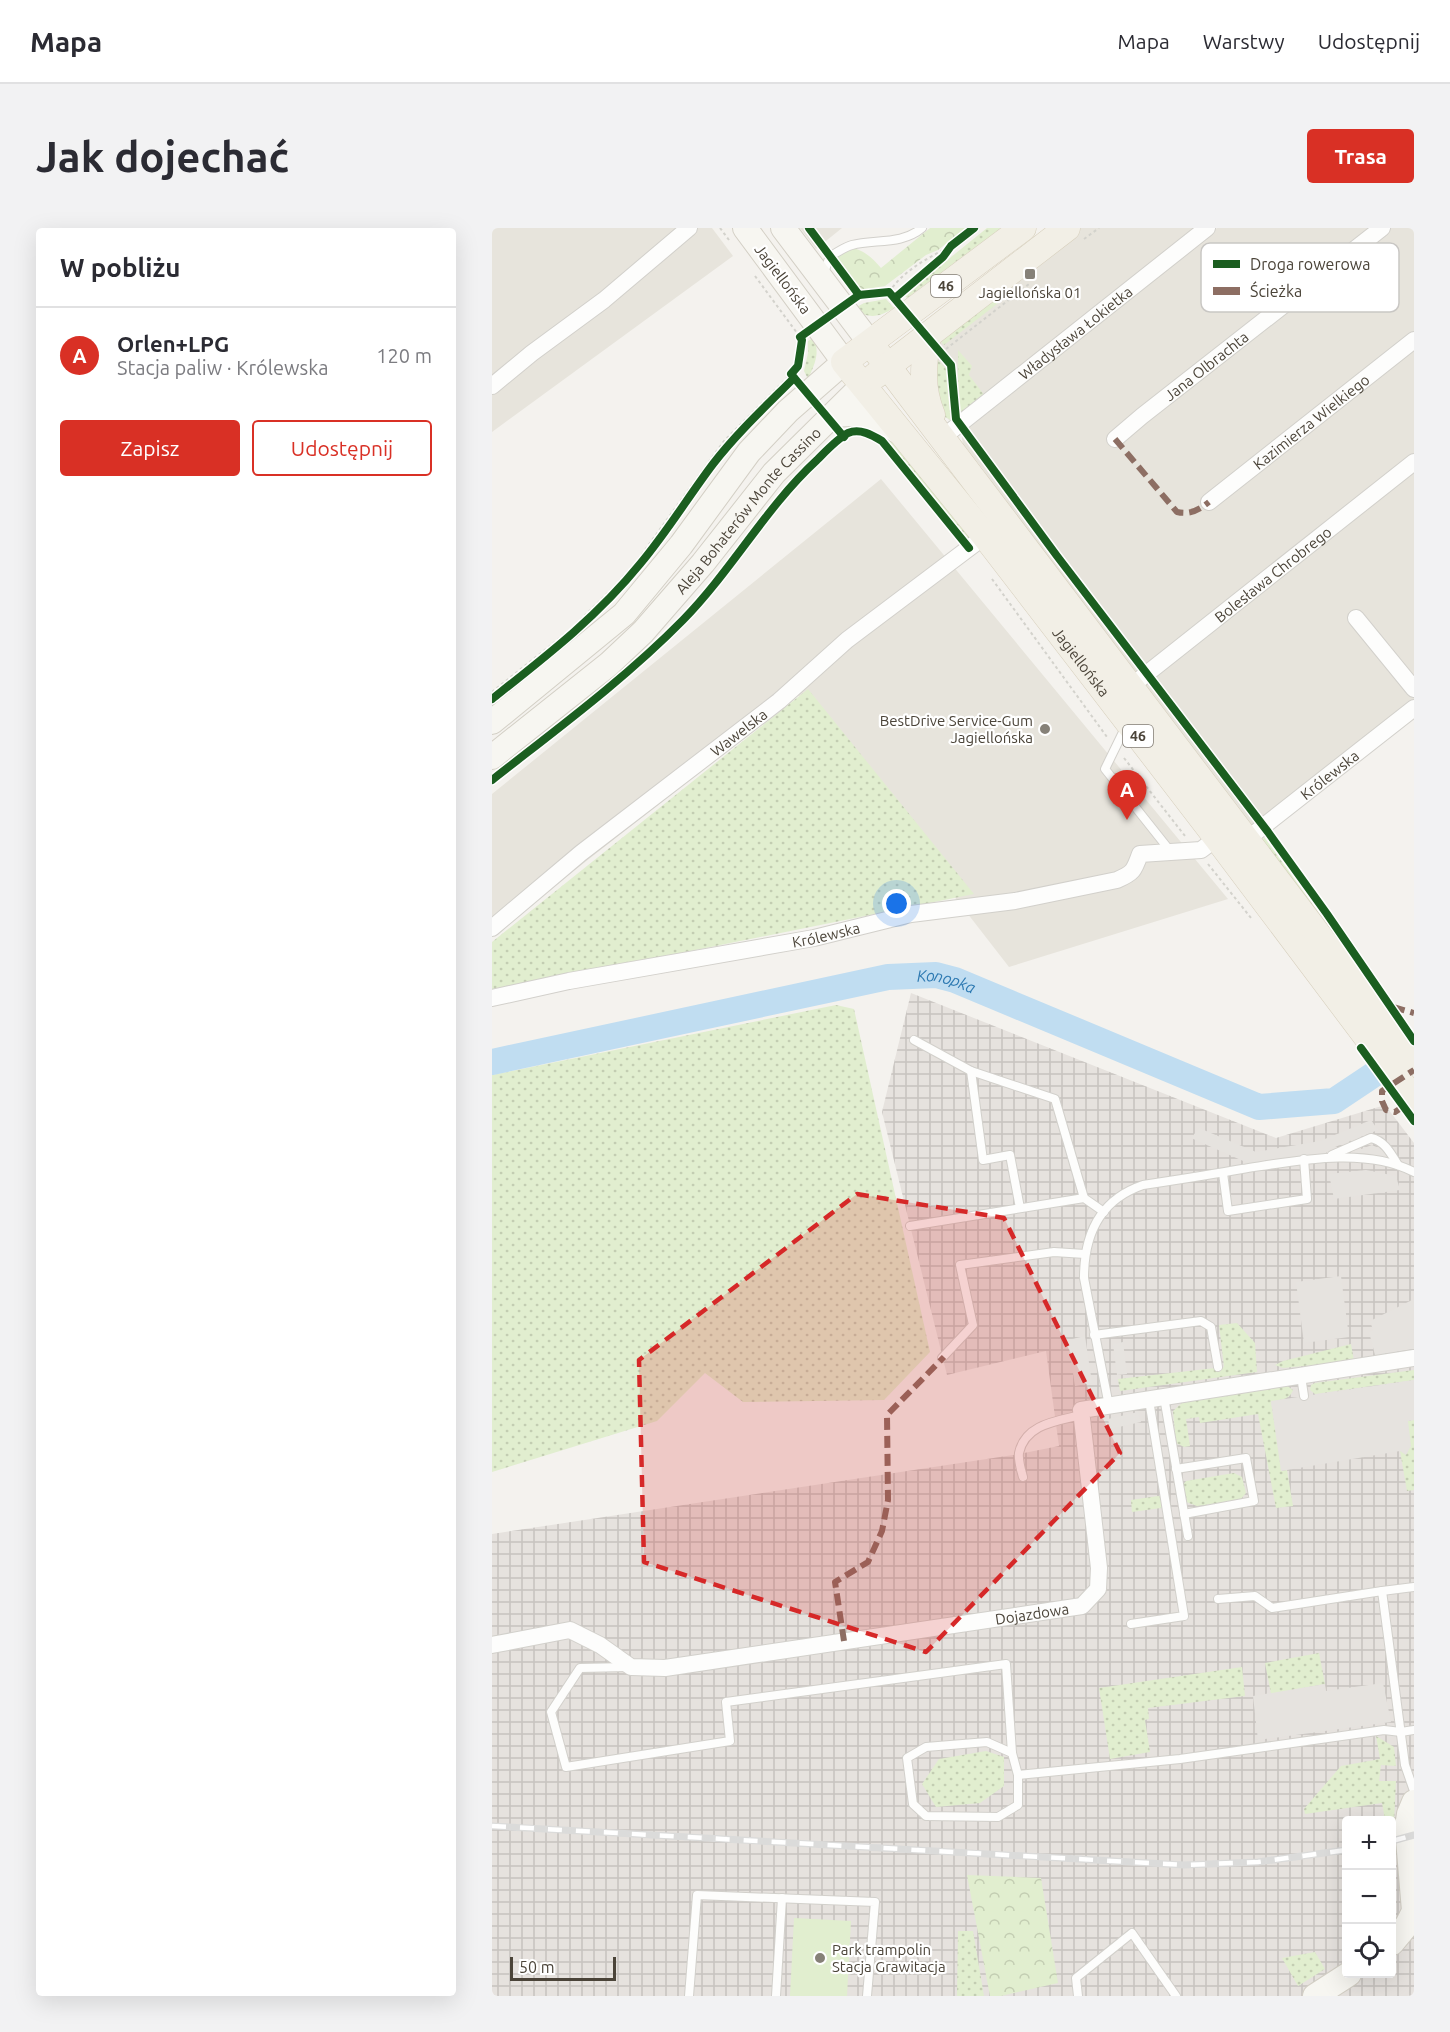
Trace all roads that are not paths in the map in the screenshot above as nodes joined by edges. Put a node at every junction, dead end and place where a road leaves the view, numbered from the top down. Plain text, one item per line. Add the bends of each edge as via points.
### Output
1 (689, 228) edge
2 (783, 228) edge
3 (922, 228) edge
4 (1023, 228) edge
5 (1067, 228) edge
6 (1207, 228) edge
7 (1382, 228) edge
8 (739, 237) edge
9 (1363, 243) edge
10 (821, 278) junction
11 (1275, 312) edge
12 (808, 331) junction
13 (928, 336) junction
14 (1414, 340) edge
15 (870, 343) junction
16 (844, 362) junction
17 (887, 367) junction
18 (798, 381) junction
19 (863, 385) junction
20 (492, 386) edge
21 (831, 417) junction
22 (901, 434) junction
23 (942, 438) junction
24 (1115, 439) dead end
25 (1414, 462) edge
26 (1209, 502) dead end
27 (985, 536) junction
28 (1356, 618) dead end
29 (1130, 687) junction
30 (1414, 689) edge
31 (1414, 708) edge
32 (492, 722) edge
33 (1127, 723) junction
34 (492, 757) edge
35 (1246, 840) junction
36 (1207, 844) junction
37 (1171, 852) junction
38 (492, 928) edge
39 (492, 998) edge
40 (1380, 1035) junction
41 (914, 1040) dead end
42 (1414, 1061) edge
43 (971, 1071) junction
44 (1411, 1096) edge
45 (1329, 1157) junction
46 (1304, 1160) junction
47 (1398, 1165) junction
48 (1414, 1172) edge
49 (1223, 1173) junction
50 (1084, 1198) junction
51 (1020, 1208) junction
52 (1104, 1212) junction
53 (910, 1226) dead end
54 (1085, 1254) junction
55 (1094, 1335) junction
56 (1414, 1358) edge
57 (942, 1359) dead end
58 (1218, 1368) dead end
59 (1301, 1376) junction
60 (1304, 1396) dead end
61 (1157, 1398) junction
62 (1108, 1406) junction
63 (1081, 1415) junction
64 (1176, 1469) junction
65 (1023, 1477) dead end
66 (1184, 1514) junction
67 (1188, 1536) dead end
68 (1414, 1587) edge
69 (1382, 1591) junction
70 (1218, 1599) dead end
71 (1131, 1624) dead end
72 (492, 1645) edge
73 (631, 1667) junction
74 (1414, 1730) edge
75 (1401, 1732) junction
76 (1012, 1753) junction
77 (1018, 1775) junction
78 (1414, 1791) edge
79 (1414, 1802) edge
80 (782, 1898) junction
81 (1396, 1938) edge
82 (1343, 1978) edge
83 (1079, 1994) edge
84 (689, 1996) edge
85 (776, 1996) edge
86 (867, 1996) edge
87 (1176, 1996) edge
88 (1315, 1996) edge

1 - 20 street
2 - 10 main road, Jagiellońska
3 - 10 lane via 883,242 852,245 830,256
4 - 15 main road, Aleja Bohaterów Monte Cassino / 46
5 - 13 main road, Aleja Bohaterów Monte Cassino / 46
6 - 23 street, Władysława Łokietka
7 - 9 street, Jana Olbrachta
8 - 12 main road, Jagiellońska
10 - 15 main road, Jagiellońska
11 - 24 street, Jana Olbrachta
12 - 16 main road, Jagiellońska
12 - 18 main road via 823,342 823,360
13 - 17 main road, Aleja Bohaterów Monte Cassino / 46
13 - 23 main road via 923,387
14 - 26 street, Kazimierza Wielkiego
15 - 16 main road, Aleja Bohaterów Monte Cassino / 46
15 - 17 main road, Jagiellońska
16 - 18 main road, Aleja Bohaterów Monte Cassino
16 - 19 main road, Jagiellońska / 46
17 - 19 main road, Aleja Bohaterów Monte Cassino
17 - 23 main road, Jagiellońska / 46
18 - 32 main road, Aleja Bohaterów Monte Cassino via 788,411 749,452 624,614
19 - 21 main road, Aleja Bohaterów Monte Cassino
19 - 22 main road, Jagiellońska / 46
21 - 22 main road via 864,414
21 - 34 main road, Aleja Bohaterów Monte Cassino via 774,472 643,632
22 - 27 main road, Jagiellońska / 46
23 - 29 main road, Jagiellońska / 46
25 - 29 street, Bolesława Chrobrego
27 - 33 main road, Jagiellońska / 46
27 - 38 street, Wawelska via 847,640 779,701 581,853
28 - 30 street
29 - 35 main road, Jagiellońska / 46
31 - 35 street, Królewska
33 - 36 main road, Jagiellońska / 46
33 - 37 lane via 1105,769
35 - 40 main road, Jagiellońska / 46
36 - 37 street, Królewska
36 - 40 main road, Jagiellońska / 46
37 - 39 street, Królewska via 1140,854 1135,870 1117,880 1015,901 911,914 814,938
40 - 42 main road, Jagiellońska / 46
40 - 44 main road, Jagiellońska / 46
41 - 43 lane
43 - 50 lane via 1055,1099
43 - 51 lane via 983,1160 1010,1155
45 - 46 lane
45 - 47 lane
45 - 47 lane via 1371,1138 1380,1141
46 - 49 lane
46 - 49 lane via 1307,1199 1228,1211
47 - 48 lane
49 - 52 lane via 1137,1187 1118,1197
50 - 51 lane
50 - 52 lane
51 - 53 lane
52 - 54 lane via 1091,1231
54 - 55 lane via 1084,1278
54 - 57 lane via 1054,1252 960,1265 973,1325
55 - 58 lane via 1201,1321 1211,1327
55 - 62 lane
56 - 59 street
59 - 60 lane
59 - 61 street
61 - 62 street
61 - 64 lane
61 - 71 lane via 1184,1616
62 - 63 street via 1080,1410
63 - 65 lane via 1043,1425 1027,1435 1019,1454
63 - 73 street, Dojazdowa via 1099,1568 1098,1589 1082,1606 665,1668
64 - 66 lane
64 - 66 lane via 1246,1458 1254,1501
66 - 67 lane
68 - 69 lane
69 - 70 lane via 1272,1608 1255,1596
69 - 75 lane
72 - 73 street via 570,1630 600,1644
73 - 76 lane via 580,1668 551,1712 566,1767 730,1741 726,1702 733,1700 1006,1664
74 - 75 lane
75 - 77 lane via 1384,1730 1180,1760
75 - 78 lane via 1405,1765
76 - 77 lane
76 - 77 lane via 987,1742 926,1747 907,1758 913,1804 926,1816 998,1817 1018,1805
79 - 81 main road via 1407,1821 1414,1911
80 - 84 lane via 697,1895
80 - 85 lane
80 - 86 lane via 875,1902
82 - 88 main road
83 - 87 lane via 1076,1978 1132,1933

